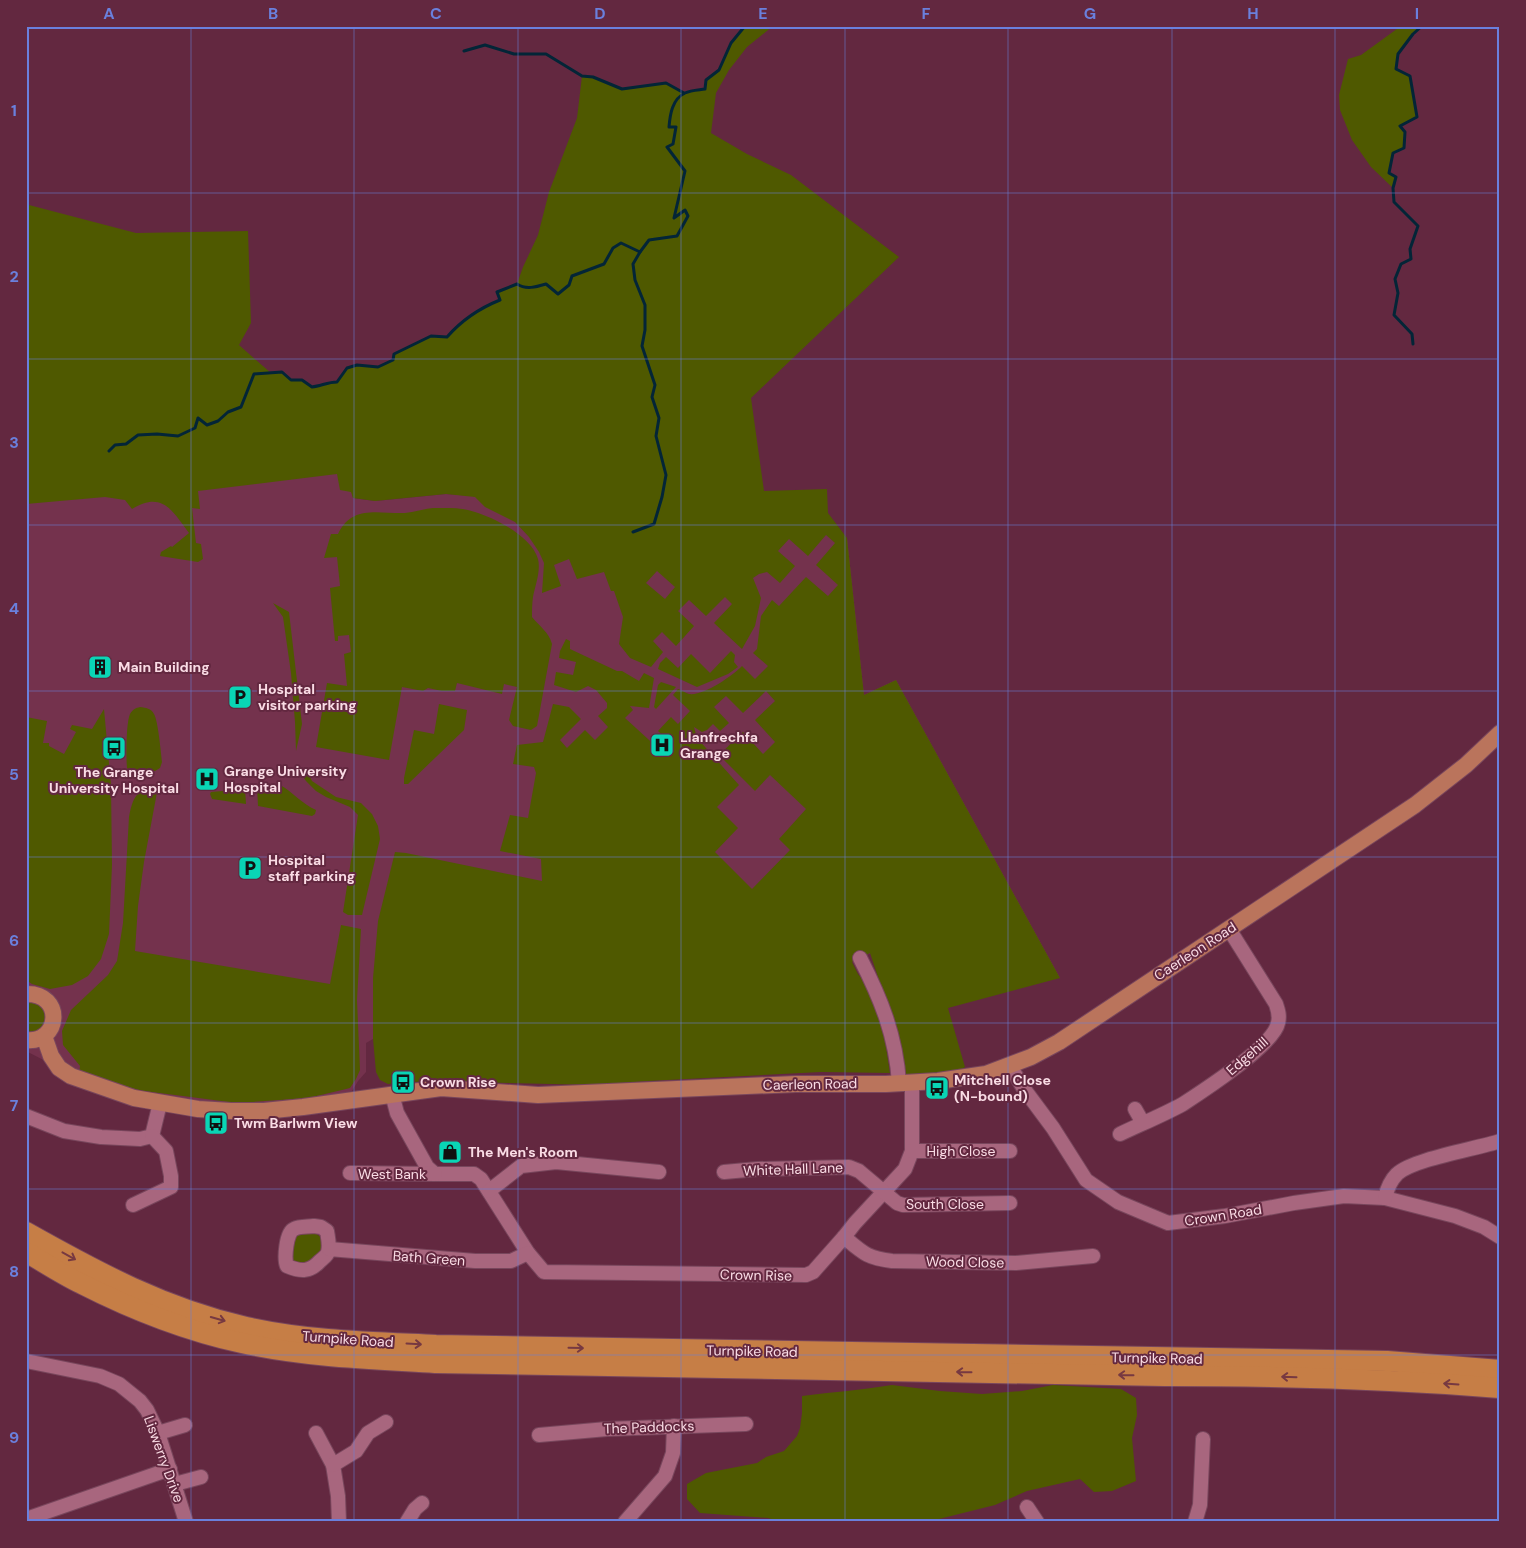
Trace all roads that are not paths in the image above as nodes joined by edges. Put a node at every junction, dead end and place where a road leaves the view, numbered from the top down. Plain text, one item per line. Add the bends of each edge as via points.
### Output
1 (1500, 733) edge
2 (1230, 928) junction
3 (860, 958) dead end
4 (26, 994) edge
5 (44, 1036) junction
6 (26, 1040) edge
7 (1010, 1066) junction
8 (905, 1082) junction
9 (392, 1094) junction
10 (160, 1103) junction
11 (1135, 1109) dead end
12 (26, 1116) edge
13 (1143, 1123) junction
14 (1120, 1134) dead end
15 (152, 1136) junction
16 (1500, 1141) edge
17 (912, 1151) junction
18 (1010, 1151) dead end
19 (659, 1172) dead end
20 (724, 1172) dead end
21 (350, 1174) dead end
22 (435, 1174) junction
23 (489, 1191) junction
24 (884, 1192) junction
25 (1385, 1198) junction
26 (1010, 1203) dead end
27 (134, 1205) dead end
28 (26, 1232) edge
29 (844, 1237) junction
30 (1500, 1237) edge
31 (329, 1250) dead end
32 (26, 1252) edge
33 (528, 1254) junction
34 (1093, 1256) dead end
35 (26, 1361) edge
36 (1500, 1370) edge
37 (1500, 1388) edge
38 (551, 1420) dead end
39 (386, 1422) dead end
40 (186, 1425) dead end
41 (746, 1425) dead end
42 (674, 1426) junction
43 (158, 1433) junction
44 (316, 1433) dead end
45 (1203, 1439) dead end
46 (333, 1465) junction
47 (170, 1469) junction
48 (201, 1477) dead end
49 (175, 1484) junction
50 (422, 1503) dead end
51 (1027, 1507) dead end
52 (26, 1519) edge
53 (186, 1522) edge
54 (339, 1522) edge
55 (407, 1522) edge
56 (624, 1522) edge
57 (1037, 1522) edge
58 (1195, 1522) edge

1 - 2 main road, Caerleon Road via 1415,805
2 - 7 main road, Caerleon Road via 1059,1042
2 - 13 street, Edgehill via 1276,1004 1278,1024 1269,1038 1240,1066 1182,1104
3 - 8 street, Crown Rise via 890,1027
4 - 5 main road via 42,997 52,1009 52,1025
5 - 6 main road
5 - 10 main road, Caerleon Road via 50,1056 71,1076 134,1098
7 - 8 main road, Caerleon Road via 968,1077
7 - 25 street, Crown Road via 1086,1180 1118,1202 1168,1223 1344,1196
8 - 9 main road, Caerleon Road via 538,1095 441,1088
8 - 17 street, Crown Rise
9 - 10 main road, Caerleon Road via 264,1111 198,1109
9 - 22 street via 397,1113 427,1167
10 - 15 street
11 - 13 street
12 - 15 street via 64,1131 140,1139
13 - 14 street, Edgehill
15 - 27 street via 166,1151 171,1187
16 - 25 street via 1410,1166 1397,1174 1387,1187
17 - 18 street, High Close
17 - 24 street, Crown Rise via 905,1169
19 - 23 street via 556,1162 521,1166
20 - 24 street, White Hall Lane via 849,1167 859,1171
21 - 22 street, West Bank
22 - 23 street, Crown Rise via 474,1174
23 - 33 street, Crown Rise
24 - 26 street, South Close via 903,1206
24 - 29 street, Crown Rise
25 - 30 street, Crown Road via 1455,1216
28 -> 36 highway, Turnpike Road via 120,1283 183,1308 286,1334 345,1340 446,1345 1387,1362
29 - 33 street, Crown Rise via 813,1272 806,1275 544,1272
29 - 34 street, Wood Close via 874,1258 892,1261 1016,1263
31 - 33 street, Bath Green via 475,1261 511,1261
37 -> 32 highway, Turnpike Road via 1270,1376 435,1363 355,1359 242,1343 174,1324 81,1284
35 - 43 street, Liswerry Drive via 100,1376 119,1384 147,1410
38 - 42 street, The Paddocks via 546,1435 608,1428
39 - 46 street via 368,1433 356,1451
40 - 43 street
41 - 42 street, The Paddocks
42 - 56 street via 673,1453 665,1476
43 - 47 street, Liswerry Drive
44 - 46 street
45 - 58 street via 1200,1505
46 - 54 street
47 - 49 street, Liswerry Drive
47 - 52 street
48 - 49 street
49 - 53 street, Liswerry Drive
50 - 55 street
51 - 57 street

